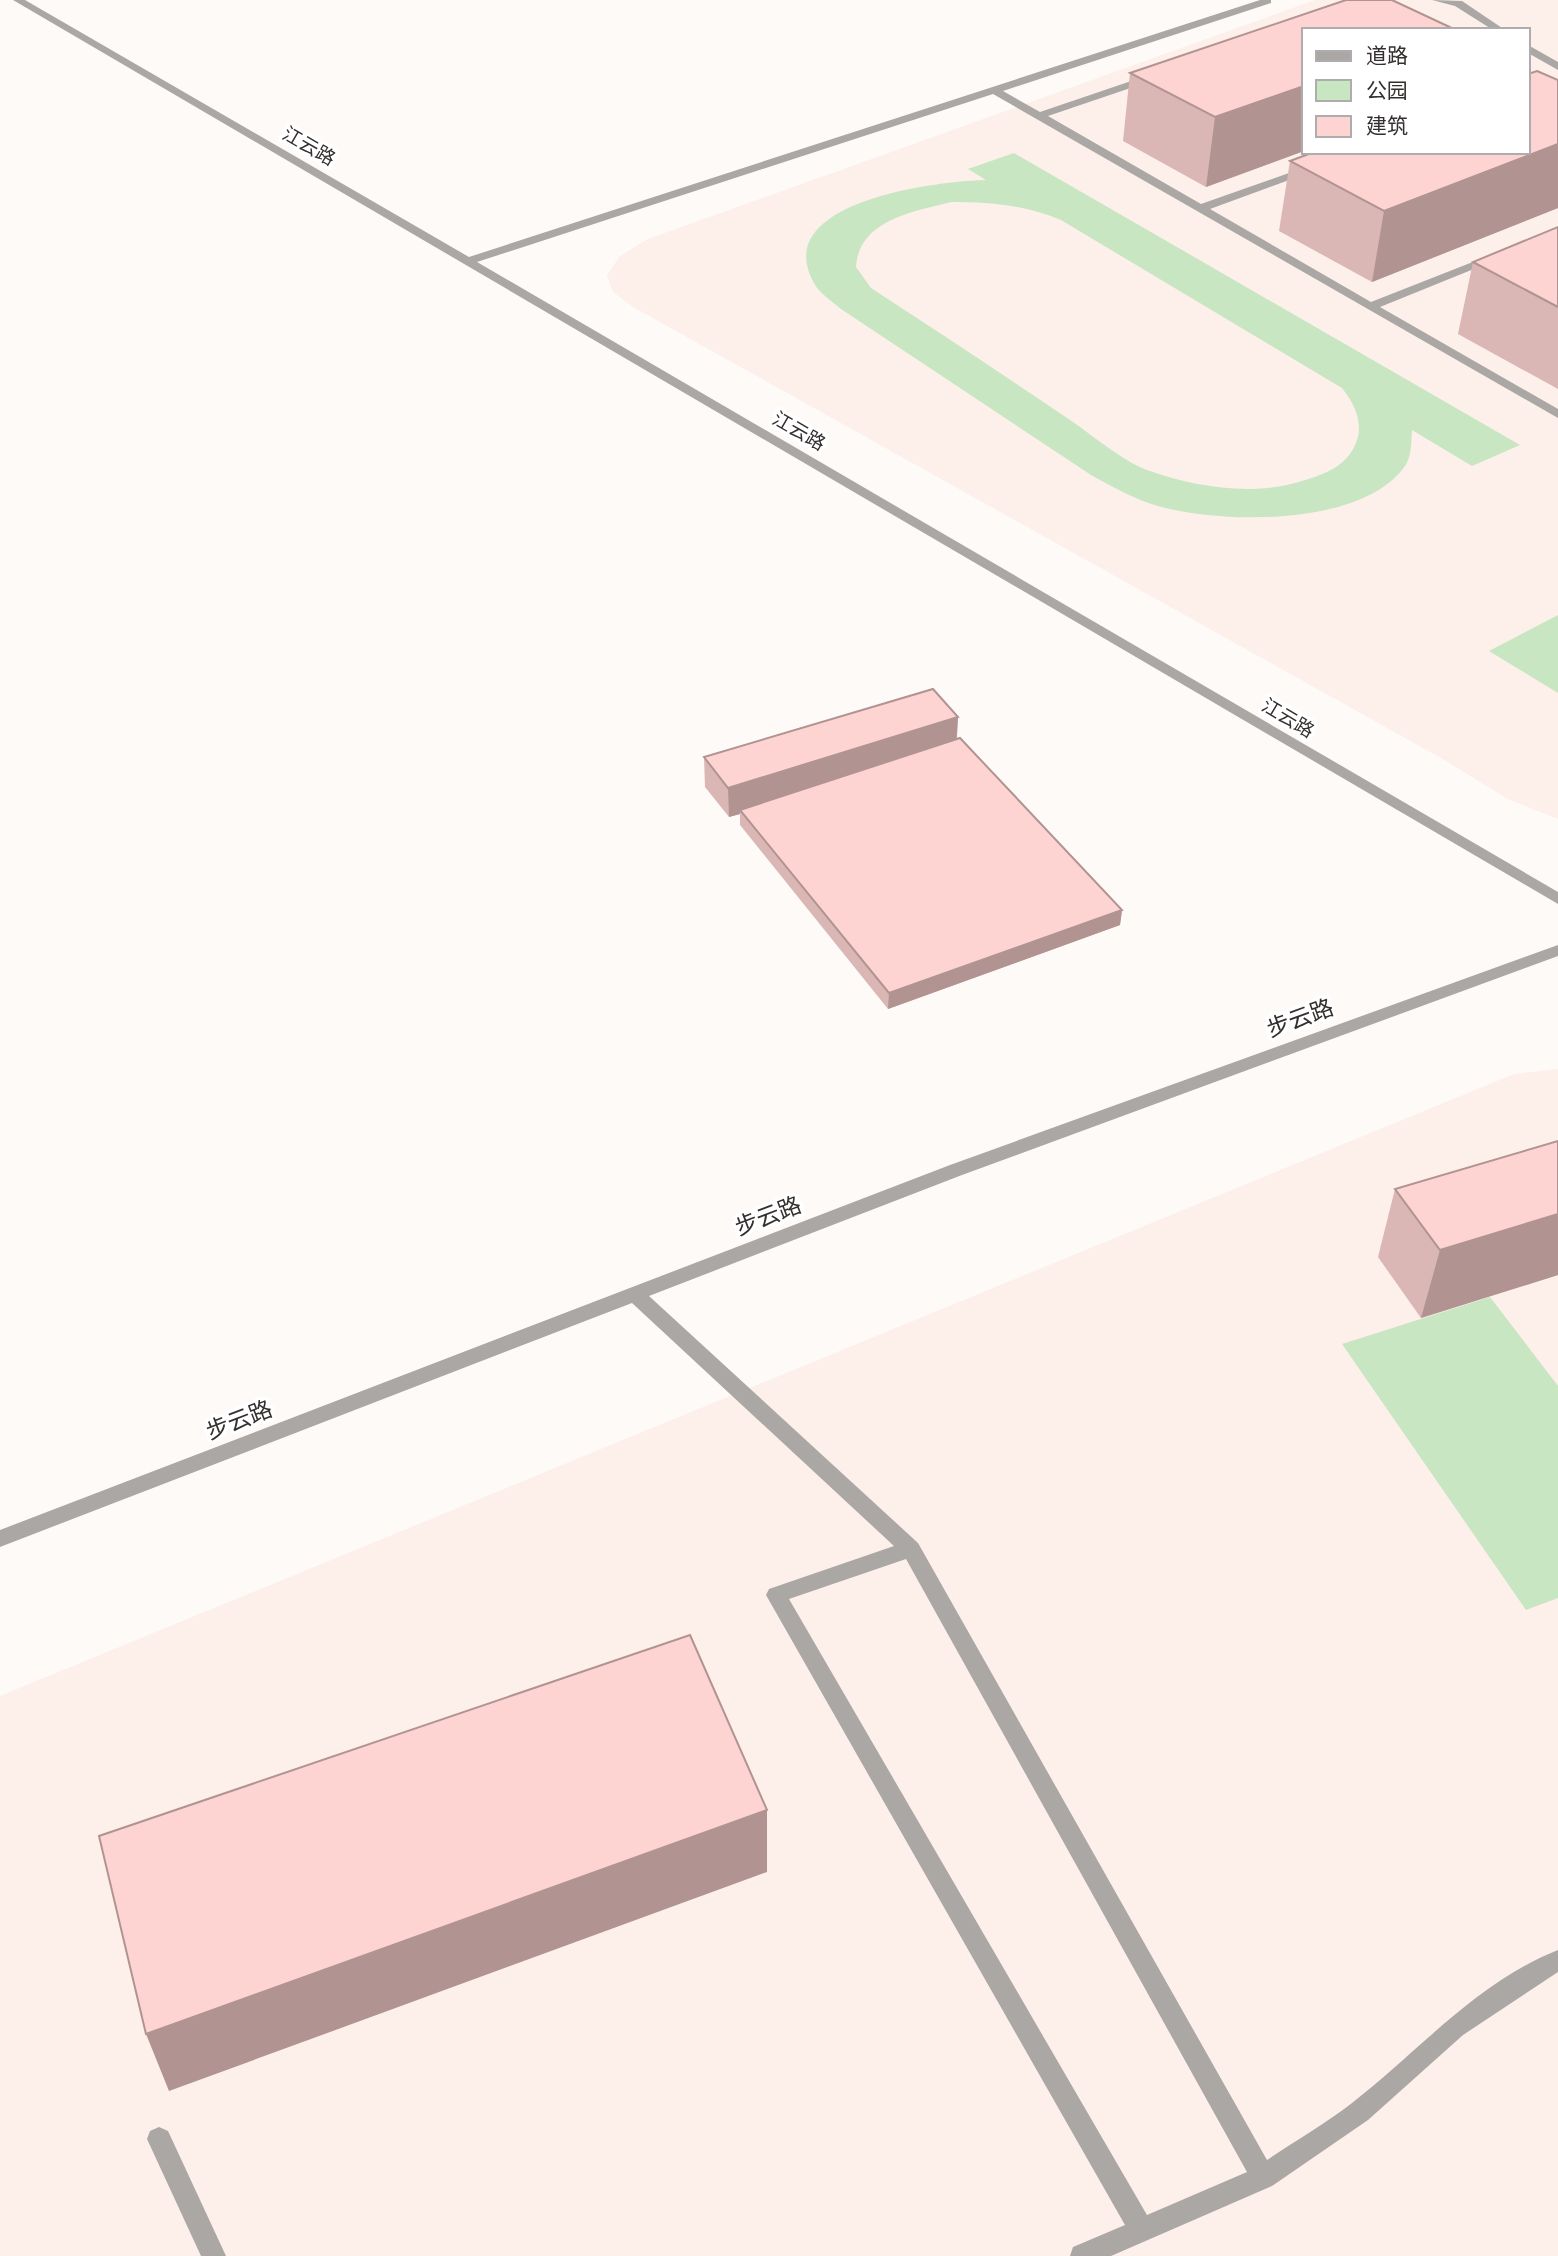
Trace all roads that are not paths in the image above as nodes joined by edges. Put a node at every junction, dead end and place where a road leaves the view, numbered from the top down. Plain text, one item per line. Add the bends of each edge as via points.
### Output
1 (18, 0) edge
2 (1437, 0) edge
3 (1267, 1) edge
4 (1497, 28) edge
5 (1530, 49) edge
6 (1558, 67) edge
7 (1157, 75) edge
8 (993, 90) junction
9 (1041, 115) junction
10 (1317, 166) edge
11 (1202, 208) junction
12 (1508, 252) edge
13 (468, 261) junction
14 (1371, 306) junction
15 (1558, 414) edge
16 (1558, 900) edge
17 (1558, 950) edge
18 (635, 1294) junction
19 (0, 1539) edge
20 (911, 1549) junction
21 (1558, 1961) edge
22 (159, 2139) dead end
23 (1263, 2177) junction
24 (1141, 2229) junction
25 (214, 2256) edge
26 (1082, 2256) edge

1 - 13 street, 江云路
2 - 4 street via 1458,3
3 - 8 street
5 - 6 street
7 - 9 street
8 - 9 street
8 - 13 street
9 - 11 street
10 - 11 street
11 - 14 street
12 - 14 street
13 - 16 street, 江云路
14 - 15 street
17 - 18 street, 步云路 via 969,1165
18 - 19 street, 步云路
18 - 20 street
20 - 23 street
20 - 24 street via 776,1595
21 - 23 street via 1455,2027 1360,2112
22 - 25 street
23 - 24 street
24 - 26 street

